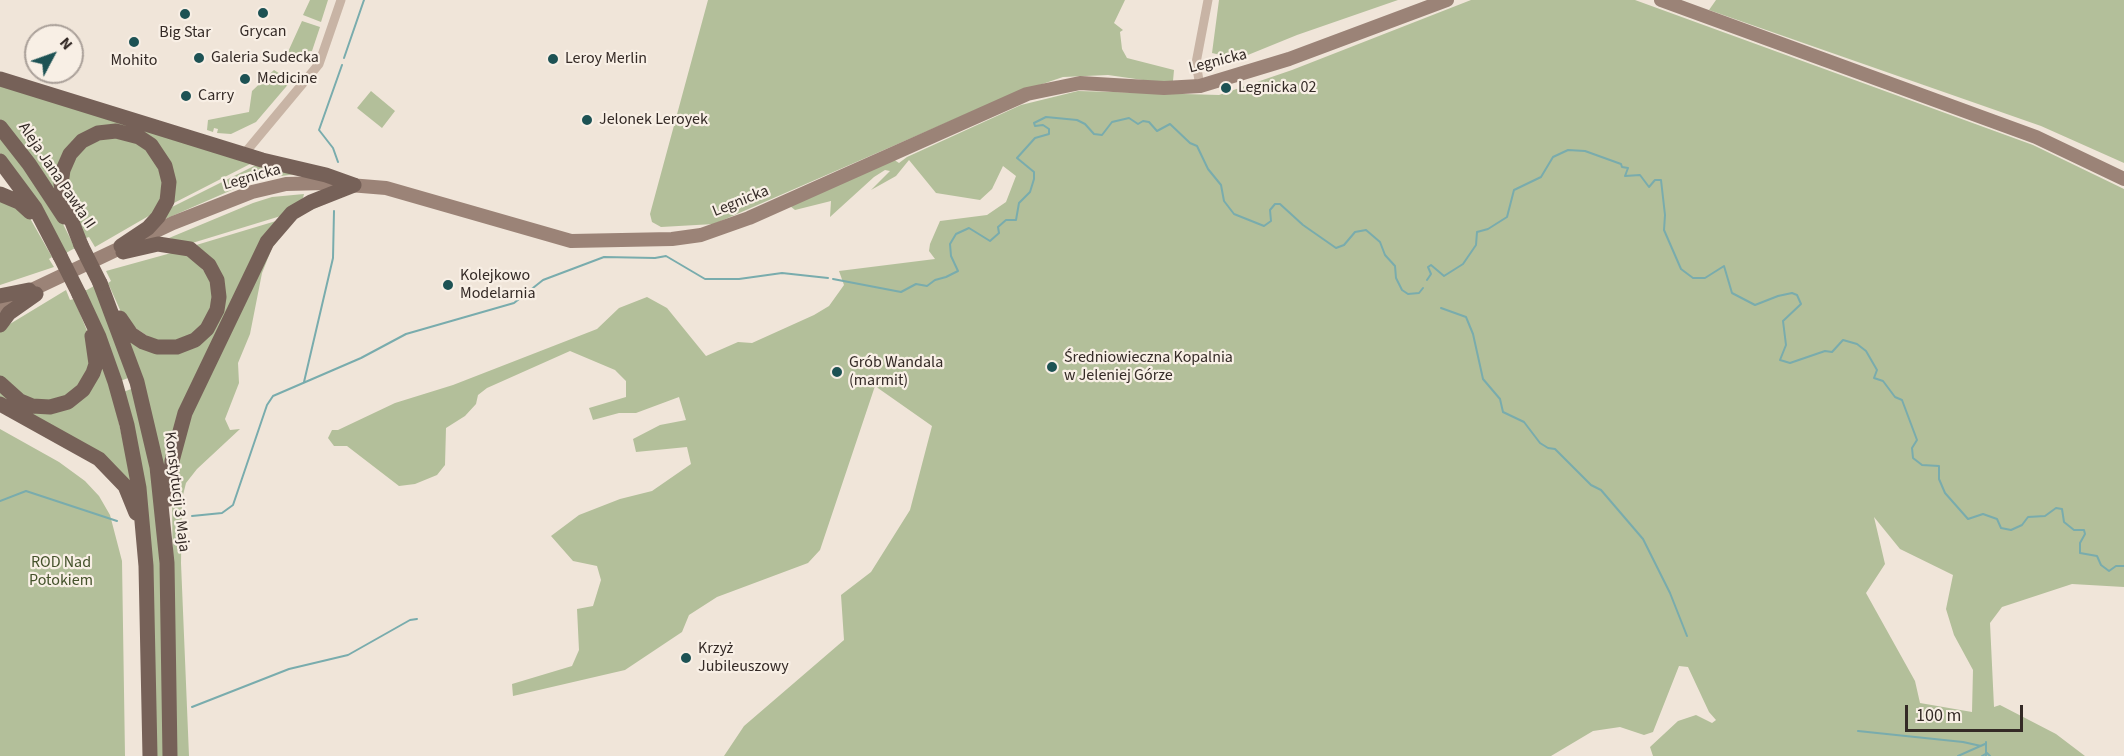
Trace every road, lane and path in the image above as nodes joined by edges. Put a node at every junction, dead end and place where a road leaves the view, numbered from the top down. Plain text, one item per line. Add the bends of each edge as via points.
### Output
1 (340, 0) edge
2 (1208, 0) edge
3 (1447, 0) edge
4 (1661, 0) edge
5 (0, 80) edge
6 (1200, 86) junction
7 (0, 127) edge
8 (260, 136) junction
9 (244, 154) junction
10 (262, 160) junction
11 (0, 161) edge
12 (2124, 179) edge
13 (354, 185) junction
14 (0, 194) edge
15 (81, 245) junction
16 (122, 249) junction
17 (60, 256) junction
18 (100, 283) junction
19 (32, 292) junction
20 (79, 294) junction
21 (0, 296) edge
22 (0, 307) edge
23 (0, 325) edge
24 (0, 383) edge
25 (0, 404) edge
26 (167, 563) junction
27 (146, 566) junction
28 (150, 756) edge
29 (170, 756) edge

1 - 8 street via 319,64
2 - 6 street via 1196,63
3 - 6 main road, Legnicka via 1289,59
4 - 12 main road via 2036,137
5 - 9 main road
6 - 13 main road, Legnicka via 1080,83 1027,94 749,218 689,237 565,240 403,192
7 - 15 main road, Aleja Jana Pawła II via 42,182
8 - 9 street
8 - 10 street
9 - 10 main road
10 - 13 main road
11 - 17 main road via 35,208
13 - 16 main road, Legnicka via 299,183 270,187 172,222
13 - 26 main road via 292,213 273,232 258,260 181,426 169,489
14 - 17 main road via 24,206
15 - 16 main road via 65,204 63,170 82,141 98,133 116,131 140,137 151,146 165,166 169,182 167,201 158,217
15 - 18 main road, Konstytucji 3 Maja, bridge
16 - 18 main road via 175,245 206,260 215,275 219,297 207,329 184,345 149,345 126,328
16 - 19 main road, Legnicka
17 - 20 main road, bridge
18 - 26 main road, Konstytucji 3 Maja via 147,416 159,479
19 - 21 main road
19 - 22 main road, Legnicka
19 - 23 main road
20 - 24 main road via 96,364 83,390 62,404 38,407 20,401
20 - 27 main road via 103,346 127,425 139,488
25 - 27 main road via 99,459 115,472 135,509
26 - 29 main road, Konstytucji 3 Maja
27 - 28 main road

